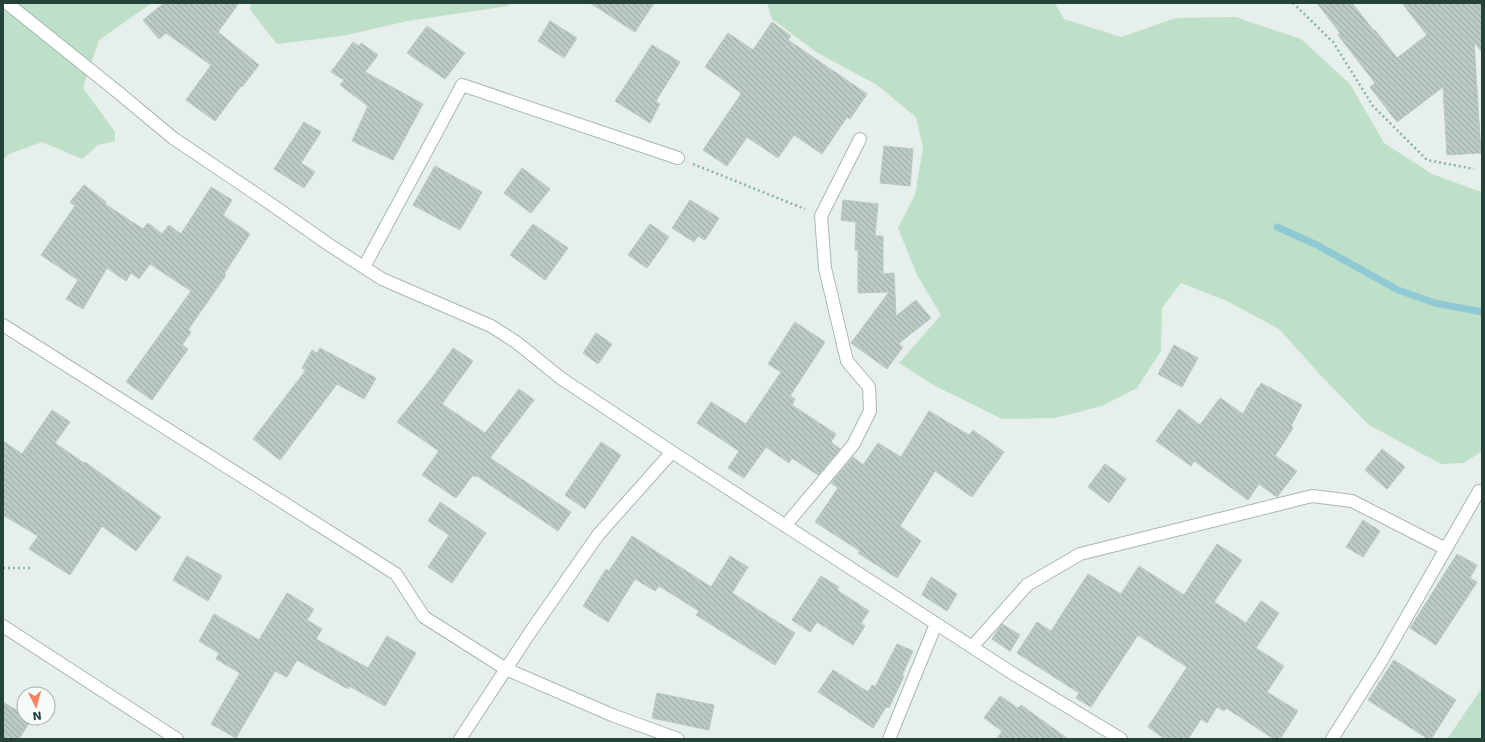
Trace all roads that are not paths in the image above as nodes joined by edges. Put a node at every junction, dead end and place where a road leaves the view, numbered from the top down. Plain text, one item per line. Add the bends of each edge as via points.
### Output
1 (7, 3) edge
2 (860, 140) dead end
3 (678, 158) road end
4 (364, 267) junction
5 (3, 325) edge
6 (672, 452) junction
7 (1479, 491) dead end
8 (785, 526) junction
9 (1446, 549) junction
10 (936, 624) junction
11 (3, 626) edge
12 (972, 647) junction
13 (506, 669) junction
14 (177, 739) edge
15 (460, 739) edge
16 (678, 739) edge
17 (889, 739) edge
18 (1121, 739) edge
19 (1332, 739) edge

1 - 4 street via 173,138
2 - 8 street via 821,216 825,268 847,361 869,387 870,411 853,444
3 - 4 street via 462,85
4 - 6 street via 382,279 491,326 516,342 562,379
5 - 13 street via 396,574 424,617
6 - 8 street
6 - 13 street via 598,535
7 - 9 street
8 - 10 street
9 - 12 street via 1352,501 1312,496 1080,554 1027,585
9 - 19 street via 1382,660
10 - 12 street
10 - 17 street
11 - 14 street
12 - 18 street
13 - 15 street
13 - 16 street via 612,715

